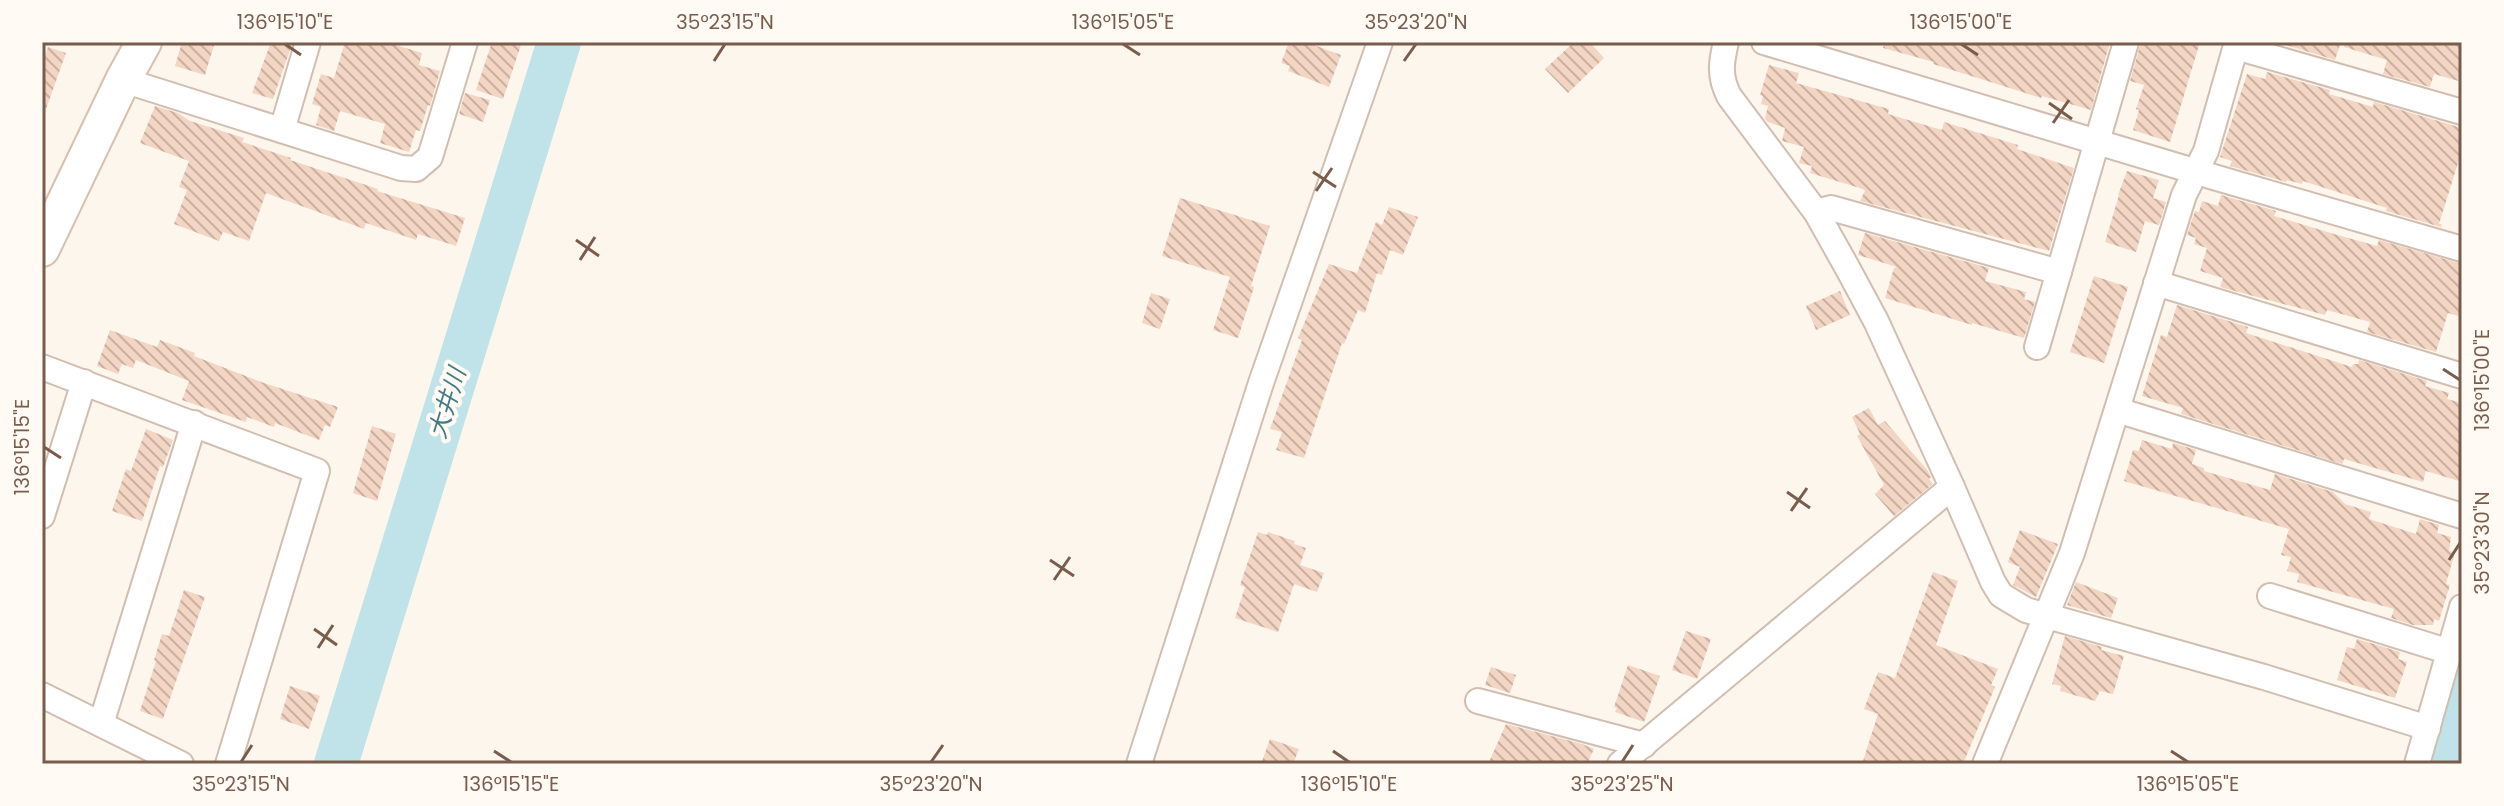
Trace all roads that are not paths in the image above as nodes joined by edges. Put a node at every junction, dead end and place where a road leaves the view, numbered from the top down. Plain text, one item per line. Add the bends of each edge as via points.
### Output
1 (144, 42) edge
2 (308, 42) edge
3 (465, 42) edge
4 (1380, 42) edge
5 (1726, 42) edge
6 (1764, 42) edge
7 (2126, 42) edge
8 (2236, 44) edge
9 (123, 80) junction
10 (2462, 112) edge
11 (282, 130) junction
12 (2097, 142) junction
13 (2196, 172) junction
14 (1816, 212) junction
15 (42, 249) edge
16 (2462, 249) edge
17 (2059, 272) junction
18 (2156, 283) junction
19 (2037, 347) dead end
20 (42, 367) edge
21 (2462, 376) edge
22 (84, 382) junction
23 (2117, 410) junction
24 (194, 423) junction
25 (1952, 487) junction
26 (42, 516) edge
27 (2462, 516) edge
28 (2270, 596) dead end
29 (2462, 607) edge
30 (2047, 617) junction
31 (2450, 652) junction
32 (42, 695) edge
33 (1478, 701) dead end
34 (101, 724) junction
35 (2428, 728) junction
36 (1644, 745) junction
37 (181, 764) edge
38 (228, 764) edge
39 (1141, 764) edge
40 (1620, 764) edge
41 (1985, 764) edge
42 (2417, 764) edge

1 - 9 main road
2 - 11 street
3 - 11 street via 430,157 421,167 401,168
4 - 39 street via 1261,383
5 - 14 street via 1720,69 1729,96
6 - 12 street
7 - 12 street
8 - 10 street
8 - 13 street
9 - 11 street
9 - 15 main road
12 - 13 street
12 - 17 street
13 - 16 street
13 - 18 street
14 - 17 street via 1831,208
14 - 25 street via 1876,321
17 - 19 street
18 - 21 street
18 - 23 street
20 - 22 street
22 - 24 street
22 - 26 street
23 - 27 street
23 - 30 street
24 - 34 street
24 - 38 street via 317,471
25 - 30 street via 2001,595
25 - 36 street
28 - 31 street
29 - 31 street
30 - 35 street
30 - 41 street
31 - 35 street
32 - 34 street
33 - 36 street
34 - 37 street
35 - 42 street
36 - 40 street

